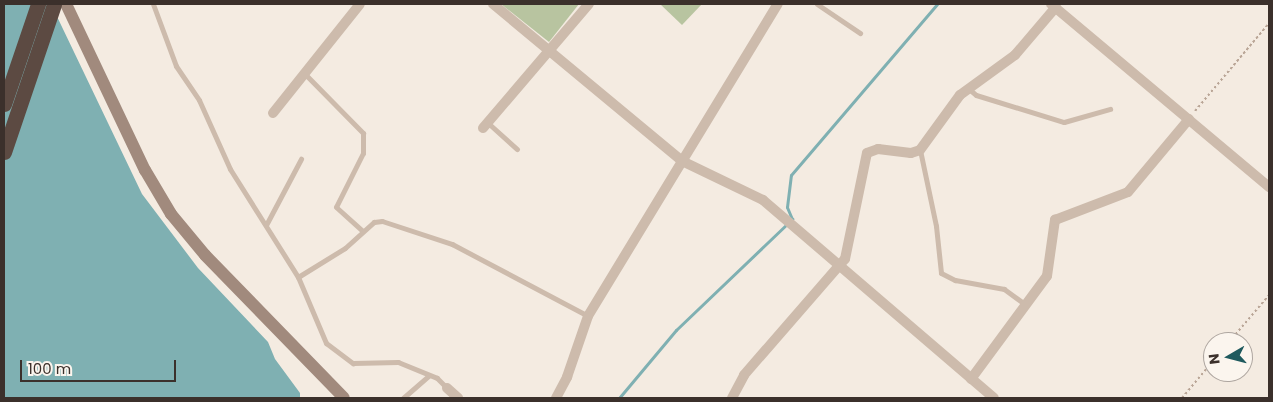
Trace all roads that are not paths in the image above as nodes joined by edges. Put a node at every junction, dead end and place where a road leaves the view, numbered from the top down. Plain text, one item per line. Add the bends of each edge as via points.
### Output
1 (38, 4) edge
2 (54, 4) edge
3 (66, 4) edge
4 (153, 4) edge
5 (360, 4) edge
6 (493, 4) edge
7 (589, 4) edge
8 (778, 4) edge
9 (817, 4) edge
10 (1054, 6) edge
11 (860, 33) dead end
12 (550, 50) junction
13 (303, 72) junction
14 (968, 87) junction
15 (4, 104) edge
16 (1110, 109) dead end
17 (273, 113) dead end
18 (1189, 119) junction
19 (485, 126) joint
20 (517, 149) dead end
21 (920, 150) junction
22 (4, 152) edge
23 (301, 159) dead end
24 (682, 161) junction
25 (1269, 187) edge
26 (266, 225) junction
27 (364, 231) junction
28 (837, 266) junction
29 (298, 277) junction
30 (1026, 306) junction
31 (588, 316) junction
32 (428, 376) junction
33 (971, 379) junction
34 (447, 388) joint
35 (344, 398) edge
36 (403, 398) edge
37 (458, 398) edge
38 (556, 398) edge
39 (732, 398) edge
40 (994, 398) edge

1 - 15 highway
2 - 22 highway
3 - 35 street via 145,170 171,214 205,255
4 - 26 lane via 176,66 199,100 230,169
5 - 13 street
6 - 12 street
7 - 12 street
8 - 24 street
9 - 11 lane
10 - 14 street via 1015,55
10 - 18 street
12 - 19 street
12 - 24 street
13 - 17 street
13 - 27 lane via 363,132 363,153 336,207
14 - 16 lane via 976,95 1064,122
14 - 21 street
18 - 25 street
18 - 30 street via 1128,192 1055,220 1047,276
19 - 20 lane
21 - 28 street via 910,153 878,149 867,153 847,255
21 - 30 lane via 936,226 941,272 955,280 1004,289
23 - 26 lane
24 - 28 street via 763,200
24 - 31 street
26 - 29 lane
27 - 29 lane via 330,259
27 - 31 lane via 374,222 382,221 452,244
28 - 33 street
28 - 39 street via 744,375
29 - 32 lane via 322,335 335,351 353,364 394,361
30 - 33 street
31 - 38 street via 567,377
32 - 34 lane via 437,378
32 - 36 lane
33 - 40 street
34 - 37 street

